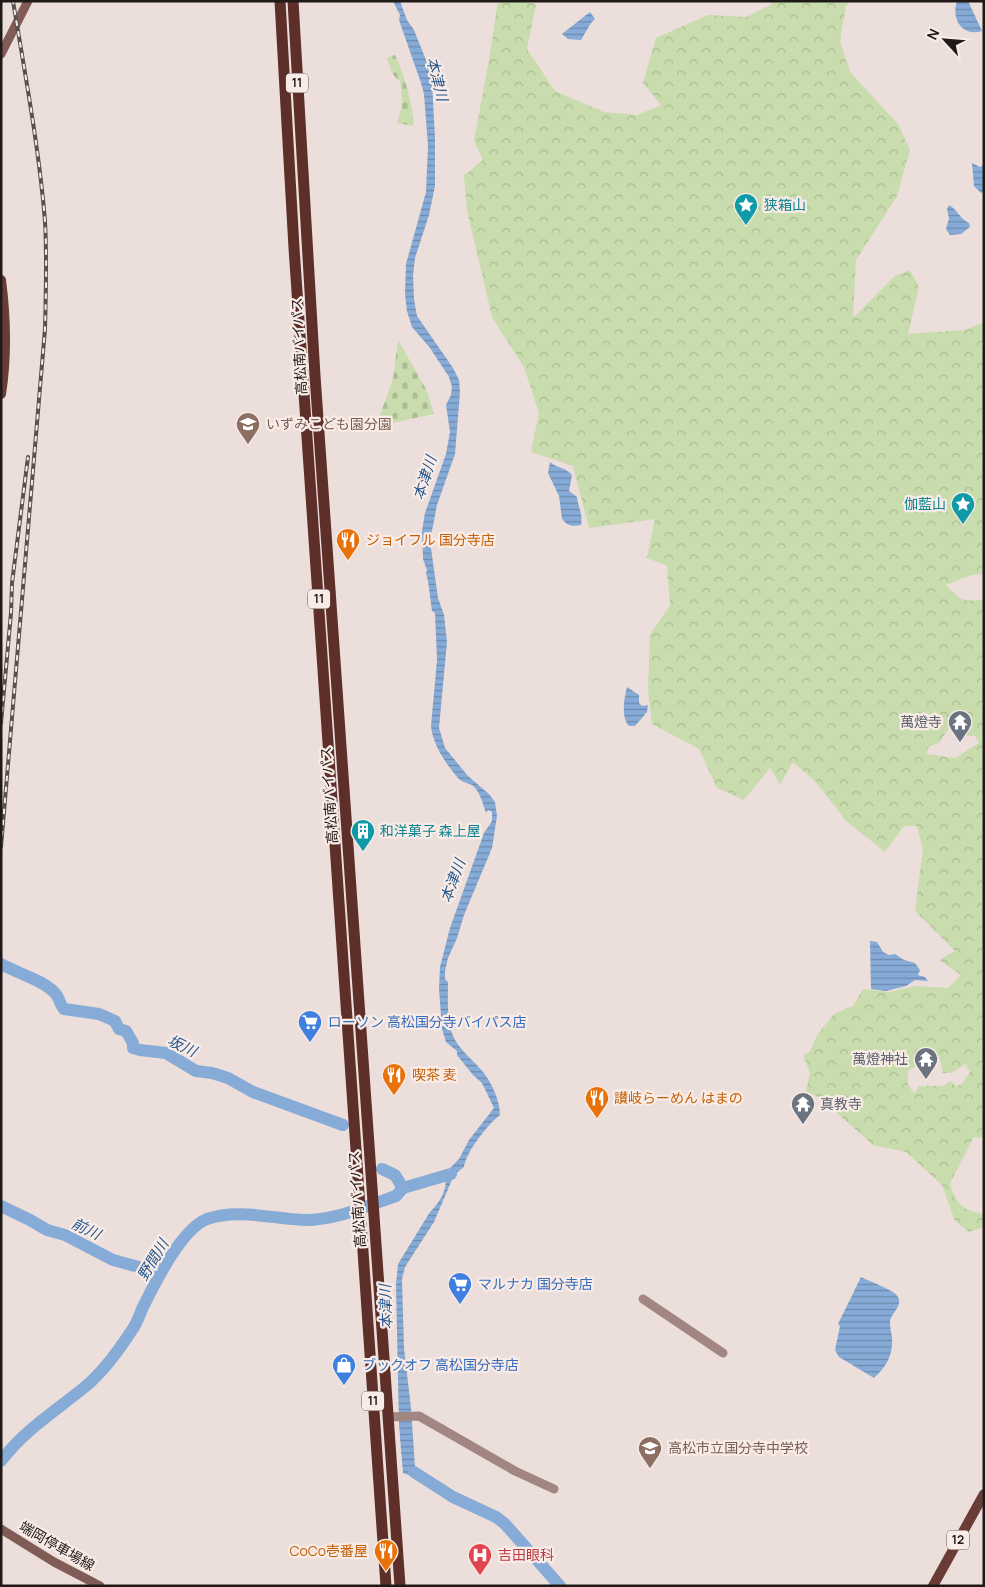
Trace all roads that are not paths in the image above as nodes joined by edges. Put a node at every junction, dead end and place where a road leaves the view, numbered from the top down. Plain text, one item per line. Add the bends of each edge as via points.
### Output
1 (28, 1) edge
2 (280, 1) edge
3 (293, 1) edge
4 (1, 54) edge
5 (1, 280) edge
6 (1, 394) edge
7 (643, 1299) dead end
8 (723, 1353) dead end
9 (393, 1417) junction
10 (554, 1489) dead end
11 (984, 1494) edge
12 (1, 1529) edge
13 (100, 1586) edge
14 (386, 1586) edge
15 (400, 1586) edge
16 (933, 1586) edge

1 - 4 main road
2 - 14 highway, 高松南バイパス / 11
3 - 9 highway, 高松南バイパス / 11 via 315,376 373,1212
5 - 6 main road via 6,356
7 - 8 street
9 - 10 street via 419,1416 515,1471
9 - 15 highway, 高松南バイパス / 11
11 - 16 main road, 12
12 - 13 main road, 端岡停車場線

